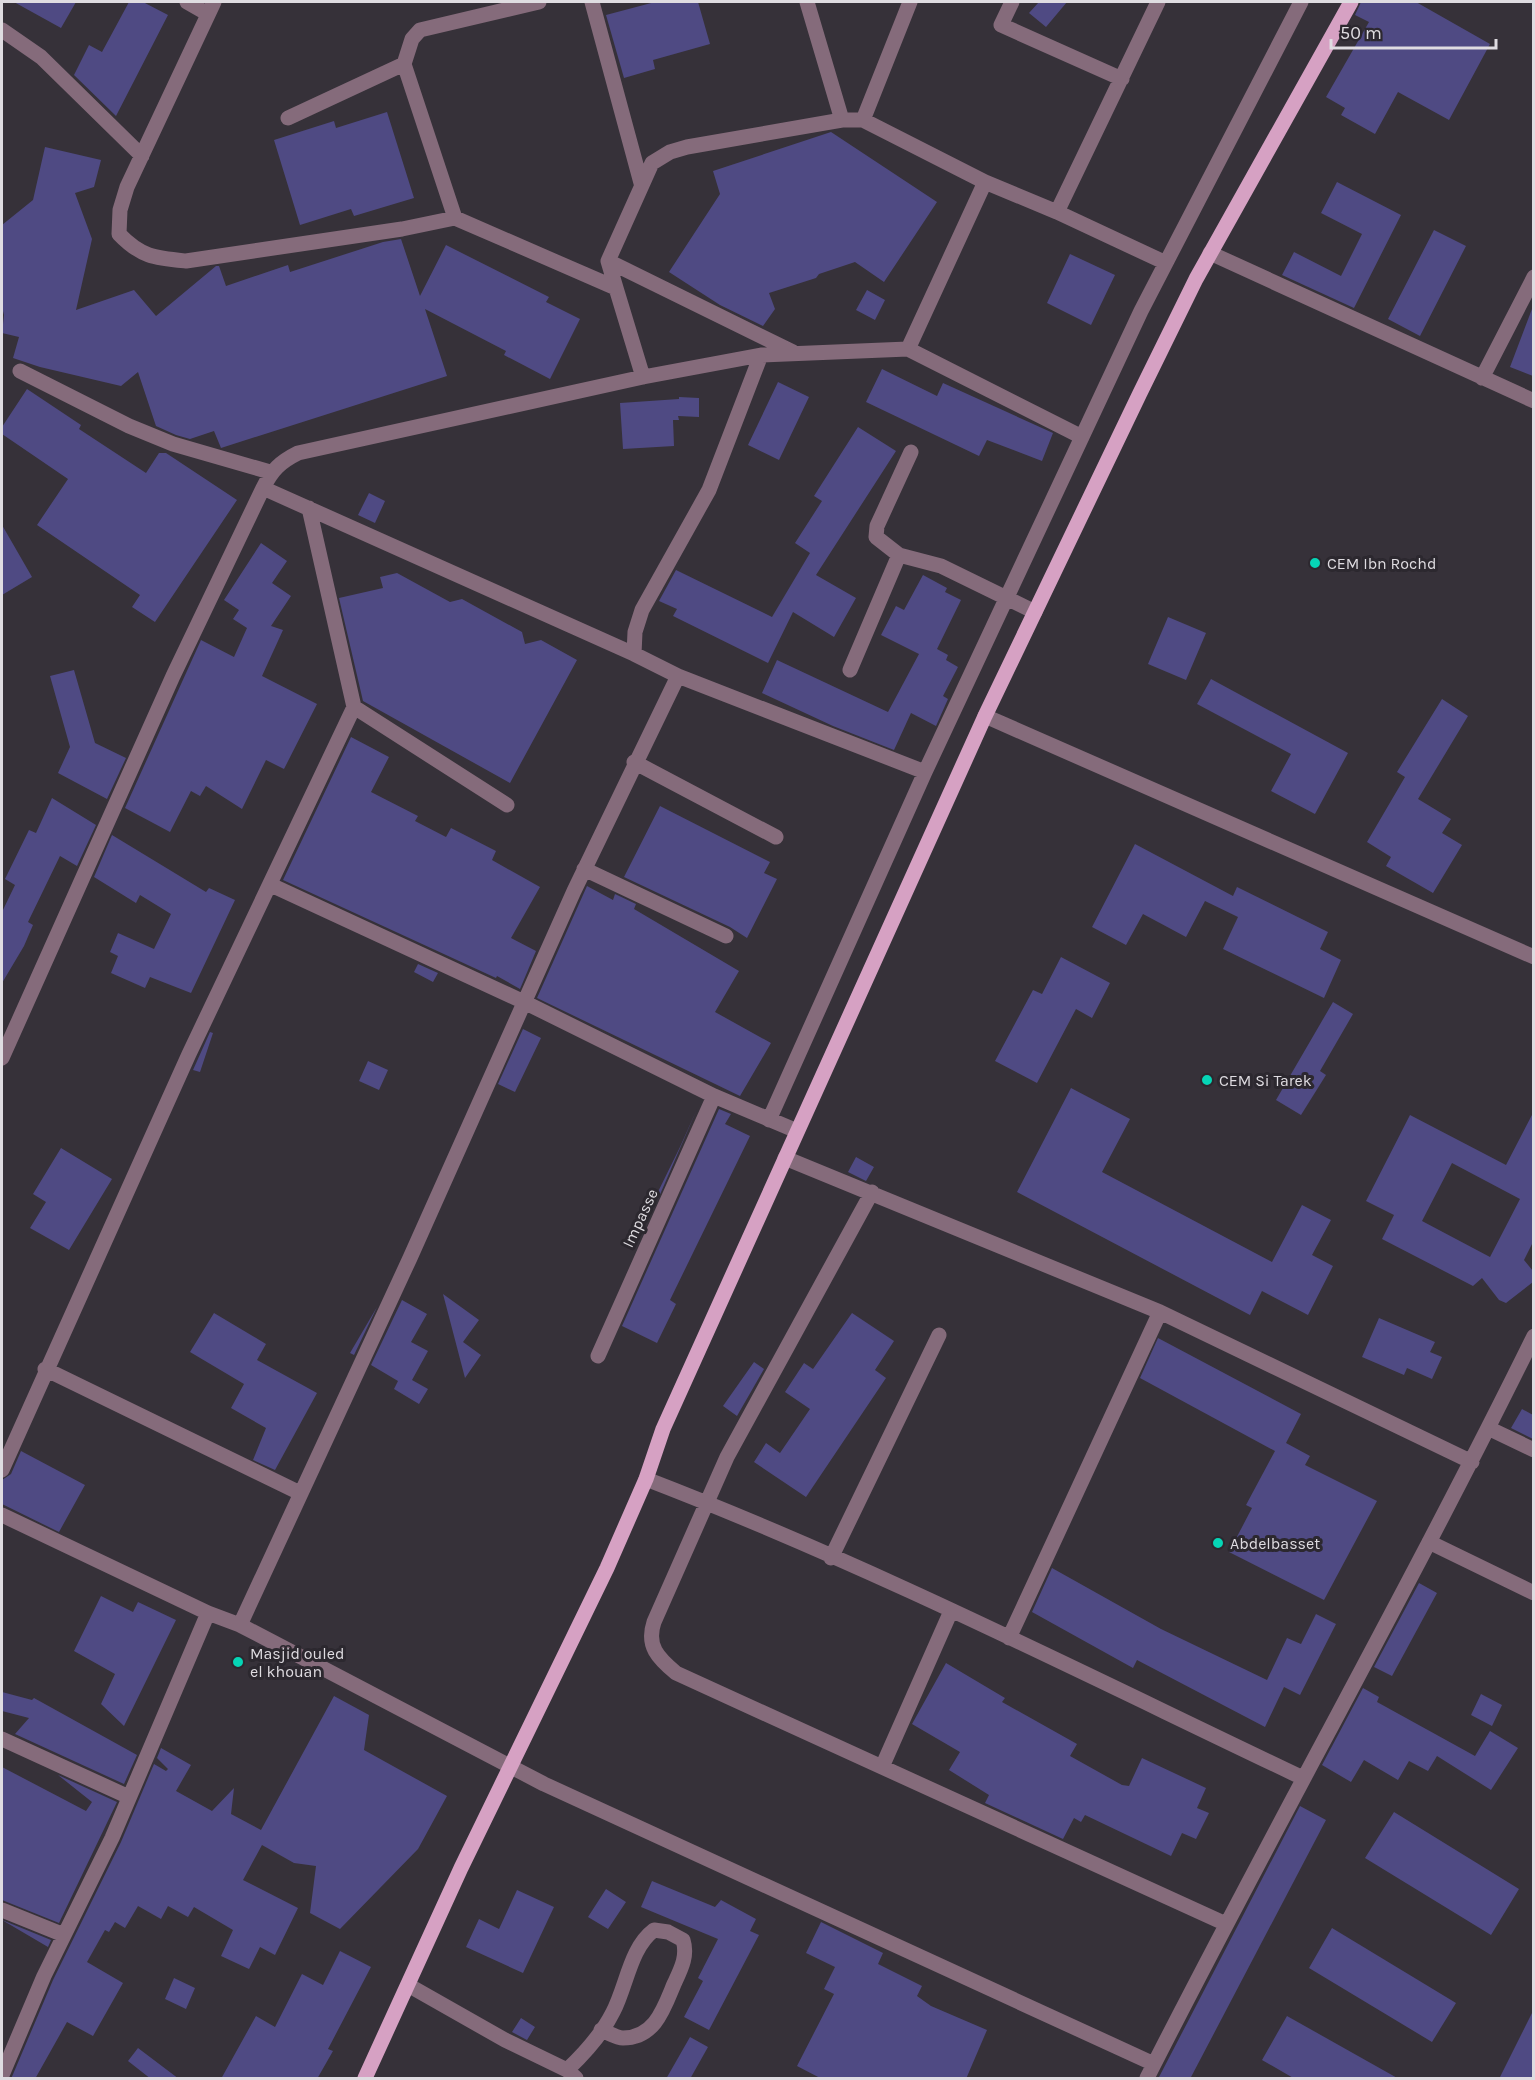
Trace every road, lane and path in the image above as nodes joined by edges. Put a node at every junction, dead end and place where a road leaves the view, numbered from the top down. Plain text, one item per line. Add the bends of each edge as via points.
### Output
1 (187, 2) edge
2 (538, 2) edge
3 (592, 2) edge
4 (807, 2) edge
5 (910, 2) edge
6 (1012, 2) edge
7 (1158, 2) edge
8 (1301, 2) edge
9 (1351, 2) edge
10 (211, 8) edge
11 (2, 30) edge
12 (404, 64) junction
13 (1122, 79) junction
14 (288, 118) dead end
15 (842, 120) junction
16 (863, 120) junction
17 (142, 156) junction
18 (985, 182) junction
19 (641, 183) junction
20 (1057, 212) junction
21 (455, 218) junction
22 (1210, 253) junction
23 (608, 261) junction
24 (1164, 262) junction
25 (1533, 277) edge
26 (616, 288) junction
27 (908, 349) junction
28 (793, 352) junction
29 (761, 355) junction
30 (20, 371) dead end
31 (643, 377) junction
32 (1482, 378) junction
33 (1533, 401) edge
34 (1082, 436) junction
35 (910, 452) dead end
36 (270, 472) junction
37 (263, 488) junction
38 (309, 508) junction
39 (899, 555) junction
40 (1007, 597) junction
41 (1035, 612) junction
42 (634, 654) junction
43 (850, 670) dead end
44 (678, 676) junction
45 (354, 708) junction
46 (985, 716) junction
47 (634, 762) junction
48 (925, 772) junction
49 (507, 805) dead end
50 (776, 837) dead end
51 (584, 868) junction
52 (271, 885) junction
53 (726, 936) dead end
54 (1533, 957) edge
55 (524, 1002) junction
56 (2, 1058) edge
57 (714, 1096) junction
58 (769, 1120) junction
59 (797, 1131) junction
60 (785, 1158) junction
61 (872, 1192) junction
62 (1160, 1312) junction
63 (939, 1335) dead end
64 (1533, 1336) edge
65 (598, 1356) dead end
66 (45, 1369) junction
67 (1488, 1428) junction
68 (1533, 1450) edge
69 (1472, 1462) junction
70 (2, 1470) edge
71 (646, 1479) junction
72 (300, 1492) junction
73 (706, 1501) junction
74 (2, 1515) edge
75 (1429, 1542) junction
76 (831, 1558) junction
77 (1533, 1593) edge
78 (951, 1611) junction
79 (208, 1613) junction
80 (240, 1625) junction
81 (1009, 1638) junction
82 (2, 1739) edge
83 (512, 1765) junction
84 (882, 1767) junction
85 (1303, 1778) junction
86 (129, 1797) junction
87 (2, 1910) edge
88 (1226, 1924) junction
89 (64, 1935) junction
90 (408, 1985) junction
91 (601, 2030) junction
92 (1154, 2064) junction
93 (572, 2074) edge
94 (2, 2075) edge
95 (365, 2079) edge
96 (1147, 2079) edge

1 - 10 street
2 - 12 street via 420,30 412,39
3 - 19 street
4 - 15 street
5 - 16 street
6 - 13 street via 1000,25
7 - 13 street
8 - 24 street
9 - 22 main road
10 - 17 street
11 - 17 street via 41,57
12 - 14 street
12 - 21 street
13 - 20 street
15 - 16 street
15 - 19 street via 670,152 652,163
16 - 18 street
17 - 21 street via 120,210 119,234 133,249 155,258 186,261
18 - 20 street
18 - 27 street
19 - 23 street
20 - 24 street
21 - 26 street
22 - 32 street
22 - 41 main road
23 - 26 street
23 - 28 street
24 - 34 street
25 - 32 street
26 - 31 street
27 - 28 street
27 - 34 street
28 - 29 street
29 - 31 street
29 - 42 street via 709,490 642,610
30 - 36 street via 173,444
31 - 36 street via 298,453
32 - 33 street
34 - 40 street
35 - 39 street via 877,526 876,537
36 - 37 street
37 - 38 street
37 - 56 street via 173,676
38 - 42 street
38 - 45 street
39 - 40 street via 941,566
39 - 43 street
40 - 41 street
40 - 48 street
41 - 46 main road
42 - 44 street
44 - 47 street
44 - 48 street
45 - 49 street
45 - 52 street
46 - 54 street
46 - 59 main road
47 - 50 street
47 - 51 street
48 - 58 street
51 - 53 street
51 - 55 street
52 - 55 street
52 - 66 street
55 - 57 street
55 - 72 street
57 - 58 street
57 - 65 street, Impasse
58 - 59 street
59 - 60 main road
60 - 61 street
60 - 71 main road via 663,1429
61 - 62 street
61 - 73 street via 782,1353
62 - 69 street
62 - 81 street
63 - 76 street
64 - 67 street
66 - 70 street
66 - 72 street
67 - 68 street
67 - 69 street
69 - 75 street
71 - 73 street
71 - 83 main road
72 - 80 street
73 - 76 street
73 - 84 street via 650,1634 658,1658 676,1673
74 - 79 street
75 - 77 street
75 - 85 street
76 - 78 street
78 - 81 street
78 - 84 street
79 - 80 street
79 - 86 street
80 - 83 street
81 - 85 street
82 - 86 street
83 - 90 main road
83 - 92 street via 555,1789
84 - 88 street
85 - 88 street
86 - 89 street
87 - 89 street
88 - 92 street
89 - 94 street
90 - 93 street
90 - 95 main road
91 - 91 street via 613,2012 642,1939 654,1930 683,1940 683,1964 659,2020 644,2032 622,2038
91 - 93 street
92 - 96 street

